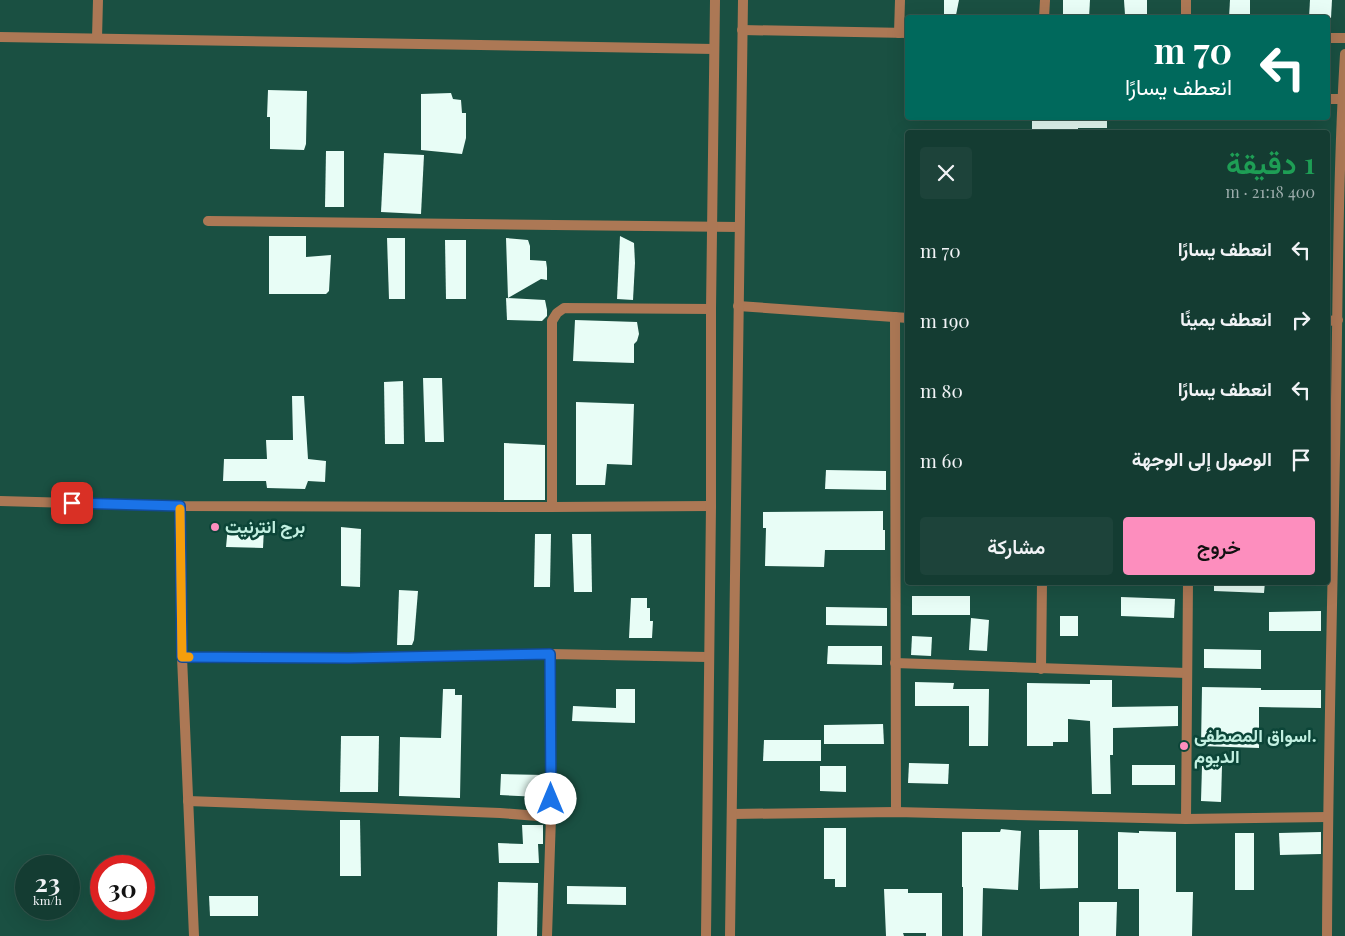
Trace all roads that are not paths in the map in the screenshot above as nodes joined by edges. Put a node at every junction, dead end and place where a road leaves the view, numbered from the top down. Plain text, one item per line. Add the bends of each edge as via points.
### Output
1 (98, 0) edge
2 (715, 0) edge
3 (742, 0) edge
4 (900, 0) edge
5 (1045, 0) edge
6 (1186, 0) edge
7 (1044, 15) edge
8 (1186, 15) edge
9 (742, 30) junction
10 (903, 33) edge
11 (0, 37) edge
12 (97, 38) junction
13 (1330, 38) edge
14 (1345, 38) edge
15 (714, 49) junction
16 (1345, 54) edge
17 (1342, 99) junction
18 (1330, 100) edge
19 (208, 221) dead end
20 (712, 226) junction
21 (739, 227) junction
22 (1341, 237) edge
23 (738, 306) junction
24 (711, 309) junction
25 (895, 317) junction
26 (905, 318) edge
27 (1333, 320) edge
28 (0, 501) edge
29 (180, 506) junction
30 (711, 506) junction
31 (552, 507) junction
32 (1042, 585) edge
33 (1188, 585) edge
34 (550, 654) junction
35 (182, 657) junction
36 (708, 657) junction
37 (895, 664) junction
38 (1041, 669) junction
39 (1187, 672) junction
40 (188, 801) junction
41 (896, 812) junction
42 (732, 814) junction
43 (551, 817) junction
44 (1328, 817) junction
45 (1186, 819) junction
46 (194, 936) edge
47 (548, 936) edge
48 (706, 936) edge
49 (730, 936) edge
50 (1327, 936) edge

1 - 12 street
2 - 15 street
3 - 9 street
4 - 10 street
5 - 7 street
6 - 8 street
9 - 10 street
9 - 21 street
11 - 12 street
12 - 15 street
13 - 14 street
15 - 20 street
16 - 17 street
17 - 18 street
17 - 22 street
19 - 20 street
20 - 21 street
20 - 24 street
21 - 23 street
22 - 27 street
23 - 25 street
23 - 42 street
24 - 30 street
24 - 31 street via 564,308 557,313 552,322
25 - 26 street
25 - 37 street
27 - 44 street
28 - 29 street
29 - 31 street
29 - 35 street
30 - 31 street
30 - 36 street
32 - 38 street
33 - 39 street
34 - 35 street
34 - 36 street
34 - 43 street
35 - 40 street
36 - 48 street
37 - 38 street
37 - 41 street
38 - 39 street
39 - 45 street
40 - 43 street via 500,812
40 - 46 street
41 - 42 street
41 - 45 street
42 - 49 street
43 - 47 street
44 - 45 street
44 - 50 street

